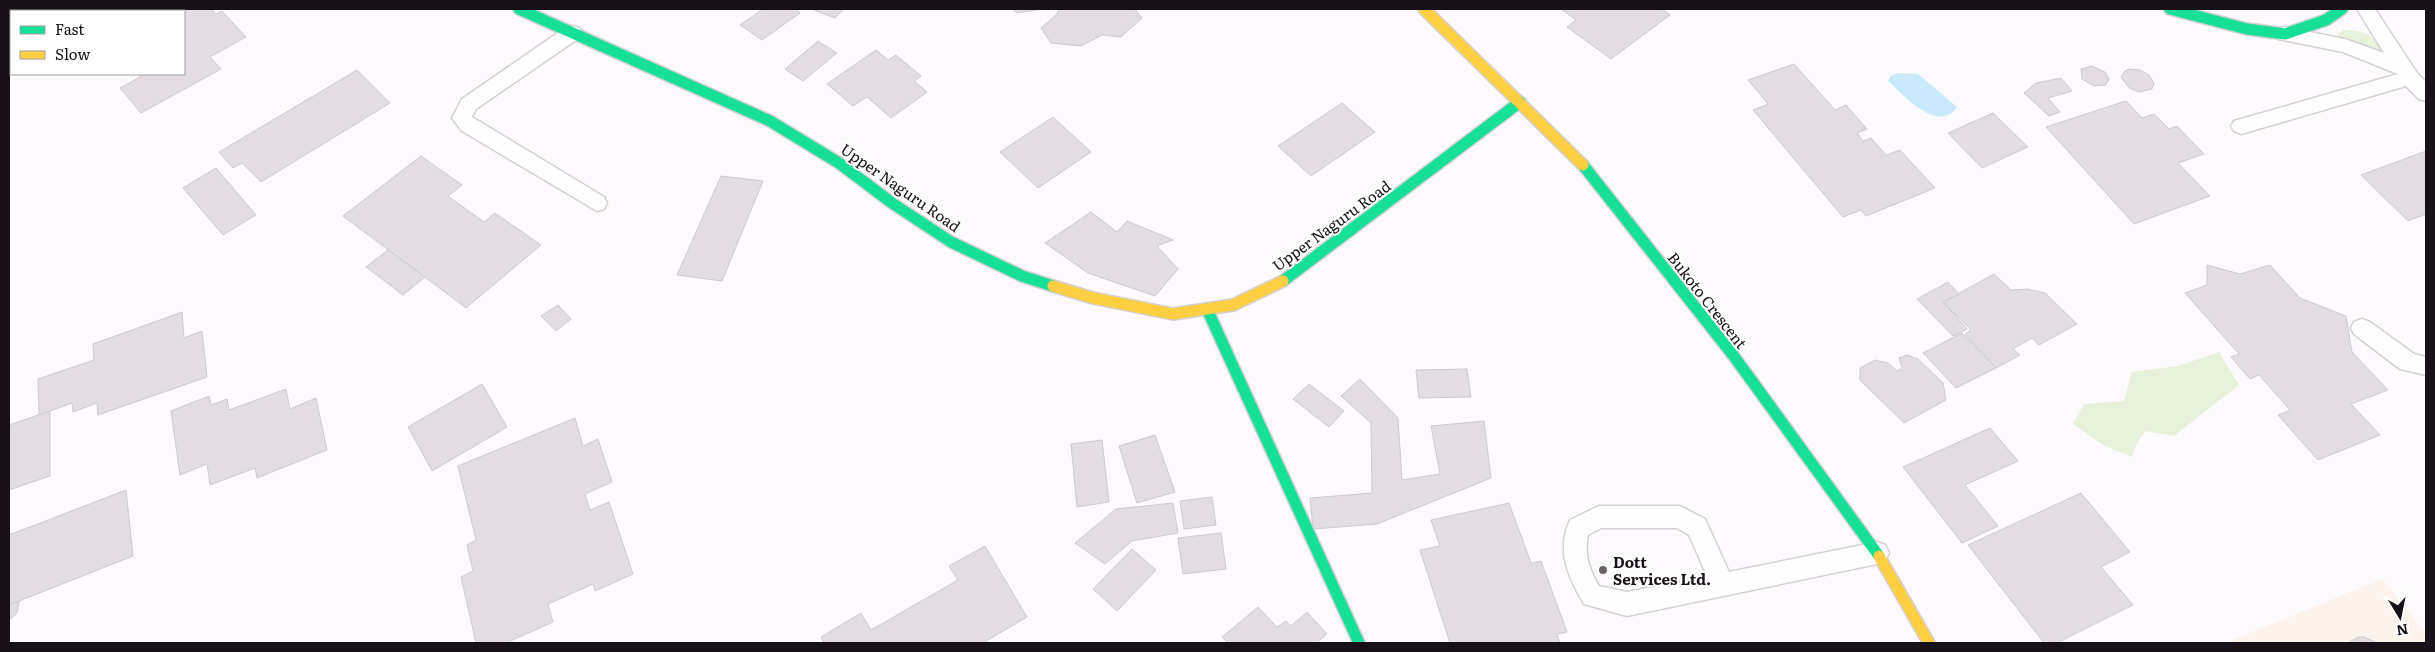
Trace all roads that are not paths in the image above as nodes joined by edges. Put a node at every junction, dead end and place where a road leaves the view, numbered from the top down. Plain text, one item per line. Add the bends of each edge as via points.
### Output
1 (519, 9) edge
2 (1424, 9) edge
3 (2170, 9) edge
4 (2342, 9) edge
5 (2366, 9) edge
6 (572, 33) junction
7 (2285, 34) junction
8 (2407, 72) junction
9 (2426, 94) edge
10 (1520, 102) junction
11 (2241, 126) dead end
12 (597, 203) dead end
13 (1207, 309) junction
14 (2362, 328) dead end
15 (2426, 366) edge
16 (1877, 553) junction
17 (1723, 585) junction
18 (1359, 643) edge
19 (1929, 643) edge

1 - 6 street, Upper Naguru Road
2 - 10 street, Bukoto Crescent
3 - 7 street
4 - 7 street via 2326,20
5 - 8 lane
6 - 12 lane via 469,104 462,118 469,126
6 - 13 street, Upper Naguru Road via 770,120 840,163 951,242 1022,276 1093,298 1173,314
7 - 8 lane via 2345,46
8 - 9 lane
8 - 11 lane
10 - 13 street, Upper Naguru Road via 1286,280 1233,305
10 - 16 street, Bukoto Crescent via 1579,159 1732,355
13 - 18 street
14 - 15 lane via 2408,362
16 - 17 lane
16 - 19 street, Bukoto Crescent
17 - 17 lane via 1627,604 1592,596 1579,574 1573,546 1578,528 1599,517 1680,517 1697,527

